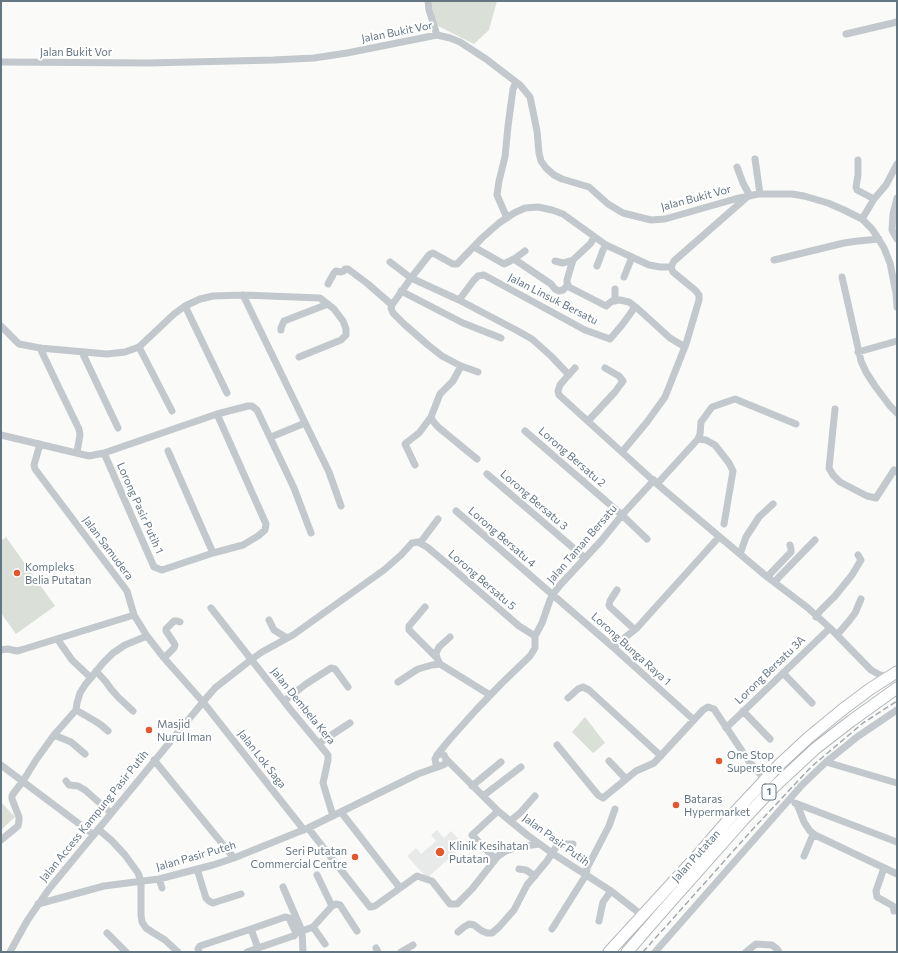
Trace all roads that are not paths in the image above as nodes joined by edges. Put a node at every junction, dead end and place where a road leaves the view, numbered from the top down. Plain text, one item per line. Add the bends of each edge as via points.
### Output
1 (428, 1) edge
2 (897, 22) edge
3 (846, 34) dead end
4 (437, 35) junction
5 (1, 62) edge
6 (516, 82) junction
7 (755, 159) dead end
8 (858, 160) dead end
9 (897, 164) edge
10 (737, 167) dead end
11 (760, 194) junction
12 (750, 196) junction
13 (897, 198) edge
14 (874, 199) junction
15 (507, 218) junction
16 (862, 219) junction
17 (594, 237) junction
18 (880, 239) junction
19 (897, 239) edge
20 (606, 245) junction
21 (474, 247) junction
22 (525, 250) dead end
23 (632, 257) junction
24 (514, 259) junction
25 (573, 260) junction
26 (774, 260) dead end
27 (555, 261) dead end
28 (390, 262) dead end
29 (597, 266) dead end
30 (671, 267) junction
31 (624, 277) dead end
32 (842, 277) dead end
33 (411, 278) junction
34 (328, 284) dead end
35 (568, 285) junction
36 (614, 289) dead end
37 (401, 292) junction
38 (896, 293) edge
39 (244, 294) junction
40 (459, 300) junction
41 (615, 301) junction
42 (328, 304) junction
43 (392, 305) junction
44 (185, 306) junction
45 (635, 307) junction
46 (897, 307) edge
47 (1, 326) edge
48 (281, 330) dead end
49 (501, 338) dead end
50 (897, 341) edge
51 (139, 347) junction
52 (685, 347) junction
53 (40, 348) junction
54 (82, 352) junction
55 (858, 352) junction
56 (299, 357) dead end
57 (461, 366) junction
58 (575, 368) dead end
59 (605, 368) dead end
60 (478, 372) dead end
61 (569, 375) junction
62 (227, 393) dead end
63 (835, 409) dead end
64 (172, 411) dead end
65 (218, 414) junction
66 (897, 414) edge
67 (431, 417) junction
68 (588, 421) junction
69 (305, 422) junction
70 (796, 424) dead end
71 (118, 428) dead end
72 (525, 431) dead end
73 (1, 435) edge
74 (271, 437) junction
75 (698, 439) junction
76 (40, 444) junction
77 (168, 451) dead end
78 (77, 452) junction
79 (622, 452) junction
80 (104, 453) junction
81 (477, 459) dead end
82 (415, 465) dead end
83 (896, 469) edge
84 (487, 474) dead end
85 (655, 482) junction
86 (773, 504) dead end
87 (341, 506) dead end
88 (456, 511) dead end
89 (622, 515) junction
90 (438, 519) dead end
91 (724, 524) dead end
92 (311, 533) dead end
93 (720, 537) junction
94 (647, 539) dead end
95 (815, 540) dead end
96 (418, 542) junction
97 (790, 545) dead end
98 (213, 553) junction
99 (740, 554) junction
100 (858, 555) dead end
101 (585, 558) junction
102 (772, 580) junction
103 (617, 590) dead end
104 (553, 594) junction
105 (861, 598) dead end
106 (211, 608) dead end
107 (425, 608) dead end
108 (134, 615) junction
109 (816, 616) junction
110 (269, 620) dead end
111 (180, 622) dead end
112 (830, 628) junction
113 (634, 629) junction
114 (836, 635) junction
115 (147, 636) junction
116 (535, 636) junction
117 (450, 637) dead end
118 (287, 638) junction
119 (58, 640) junction
120 (613, 647) junction
121 (1, 650) edge
122 (164, 658) junction
123 (252, 659) junction
124 (439, 661) junction
125 (871, 670) junction
126 (96, 671) junction
127 (782, 673) junction
128 (894, 674) edge
129 (91, 678) junction
130 (398, 682) dead end
131 (348, 687) dead end
132 (897, 688) edge
133 (870, 689) junction
134 (490, 695) junction
135 (568, 698) dead end
136 (284, 701) junction
137 (203, 702) junction
138 (812, 703) dead end
139 (76, 710) junction
140 (842, 710) junction
141 (897, 710) edge
142 (133, 711) dead end
143 (743, 711) junction
144 (694, 720) junction
145 (851, 720) junction
146 (350, 723) dead end
147 (726, 728) junction
148 (108, 731) dead end
149 (54, 735) junction
150 (450, 739) junction
151 (770, 739) dead end
152 (318, 743) junction
153 (557, 745) dead end
154 (85, 754) dead end
155 (661, 756) junction
156 (436, 757) junction
157 (154, 760) junction
158 (609, 761) dead end
159 (444, 762) junction
160 (501, 762) dead end
161 (826, 762) junction
162 (1, 765) edge
163 (521, 767) dead end
164 (418, 774) junction
165 (626, 779) junction
166 (765, 779) junction
167 (66, 781) dead end
168 (23, 782) junction
169 (897, 783) edge
170 (472, 786) junction
171 (483, 796) junction
172 (535, 796) dead end
173 (790, 800) junction
174 (797, 804) junction
175 (615, 809) dead end
176 (498, 811) junction
177 (341, 812) junction
178 (111, 814) junction
179 (333, 816) junction
180 (510, 821) junction
181 (306, 829) junction
182 (96, 832) junction
183 (526, 834) junction
184 (815, 836) junction
185 (1, 840) edge
186 (897, 842) edge
187 (539, 844) junction
188 (573, 844) dead end
189 (522, 846) junction
190 (552, 853) junction
191 (804, 856) dead end
192 (234, 858) junction
193 (495, 859) junction
194 (884, 868) junction
195 (519, 869) dead end
196 (197, 870) junction
197 (897, 874) edge
198 (317, 875) dead end
199 (586, 875) junction
200 (535, 876) junction
201 (159, 879) junction
202 (140, 881) junction
203 (283, 887) dead end
204 (162, 888) dead end
205 (400, 888) junction
206 (611, 891) junction
207 (241, 894) dead end
208 (38, 904) junction
209 (332, 906) junction
210 (894, 911) dead end
211 (658, 915) junction
212 (643, 916) junction
213 (599, 921) dead end
214 (313, 927) junction
215 (250, 929) junction
216 (552, 929) dead end
217 (302, 931) junction
218 (357, 931) dead end
219 (458, 932) dead end
220 (107, 933) dead end
221 (325, 944) dead end
222 (413, 945) dead end
223 (258, 948) junction
224 (10, 952) edge
225 (126, 952) edge
226 (178, 952) edge
227 (199, 952) edge
228 (246, 952) edge
229 (303, 952) edge
230 (401, 952) edge
231 (609, 952) edge
232 (628, 952) edge
233 (655, 952) edge
234 (746, 952) edge
235 (779, 952) edge

1 - 4 street
2 - 3 street
4 - 5 street, Jalan Bukit Vor via 314,58 148,63
4 - 6 street, Jalan Bukit Vor via 460,42
6 - 12 street, Jalan Bukit Vor via 530,97 539,153 546,168 562,179 589,187 623,213 651,220 665,219
6 - 15 street via 497,195
7 - 11 street
8 - 14 street via 857,190
9 - 14 street via 886,185
10 - 12 street
11 - 12 street, Jalan Bukit Vor
11 - 16 street, Jalan Bukit Vor via 804,196 828,203
12 - 30 street via 674,261
13 - 19 street via 892,230
14 - 16 street
15 - 17 street via 525,208 552,210 563,214
15 - 21 street
16 - 18 street, Jalan Bukit Vor
17 - 20 street
17 - 25 street
18 - 26 street via 844,243
18 - 38 street, Jalan Bukit Vor via 890,263
20 - 23 street
20 - 29 street
21 - 24 street via 504,264
21 - 33 street via 457,264 432,253
22 - 24 street
23 - 30 street via 649,265
23 - 31 street
24 - 35 street via 551,284 554,289 563,290
25 - 27 street via 563,263
25 - 35 street
28 - 33 street
30 - 52 street via 673,272 699,295
32 - 55 street
33 - 37 street
33 - 40 street
34 - 43 street via 336,271 348,269
35 - 41 street via 606,306
36 - 41 street
37 - 43 street
37 - 49 street via 463,323
38 - 46 street, Jalan Bukit Vor
39 - 42 street via 316,297
39 - 44 street via 213,296
39 - 69 street
40 - 45 street, Jalan Linsuk Bersatu via 478,276 484,276 585,330 610,339
40 - 61 street via 532,339
41 - 45 street via 629,302
42 - 48 street via 284,321
42 - 56 street via 343,321 346,335 341,340
43 - 57 street via 393,313 428,346
44 - 51 street
44 - 62 street
45 - 52 street via 670,338
47 - 53 street via 19,344
50 - 55 street
51 - 54 street via 107,354
51 - 64 street
52 - 79 street via 665,397
53 - 54 street
53 - 78 street via 79,429
54 - 71 street
55 - 66 street via 870,378
57 - 60 street
57 - 67 street via 440,394
58 - 61 street
59 - 68 street via 623,381
61 - 68 street via 560,385 559,395
63 - 83 street via 829,468 840,482 876,498
65 - 74 street via 252,406 257,410
65 - 80 street
65 - 98 street, Lorong Pasir Putih 1 via 266,527 258,536 243,544
67 - 81 street via 438,427
67 - 82 street via 419,433 406,443
68 - 79 street
69 - 74 street
69 - 87 street via 329,472
70 - 75 street via 735,399 712,407 701,422
72 - 89 street, Lorong Bersatu 2
73 - 76 street
74 - 92 street
75 - 85 street, Jalan Taman Bersatu
75 - 91 street via 706,440 715,446 733,471
76 - 78 street
76 - 108 street, Jalan Samudera via 35,469 127,592
77 - 98 street
78 - 80 street via 89,456
79 - 85 street
80 - 98 street, Lorong Pasir Putih 1 via 154,567 162,570
84 - 101 street, Lorong Bersatu 3
85 - 89 street, Jalan Taman Bersatu
85 - 93 street
86 - 99 street via 759,517 746,537
88 - 104 street, Lorong Bersatu 4
89 - 94 street, Lorong Bersatu 2
89 - 101 street, Jalan Taman Bersatu
90 - 96 street, Jalan Access Kampung Pasir Putih
93 - 99 street
93 - 113 street
95 - 102 street via 779,577
96 - 116 street, Lorong Bersatu 5 via 519,626
96 - 118 street, Jalan Access Kampung Pasir Putih via 410,545 384,570
97 - 102 street via 791,552 770,574
99 - 102 street
100 - 109 street via 861,560 852,575
101 - 104 street, Jalan Taman Bersatu
102 - 109 street
103 - 113 street via 610,601 610,607
104 - 116 street, Jalan Taman Bersatu
104 - 120 street, Lorong Bunga Raya 1
105 - 114 street via 855,613
106 - 123 street, Jalan Dembela Kera
107 - 124 street via 409,626 409,630
108 - 115 street, Jalan Samudera
108 - 119 street
109 - 112 street
110 - 118 street via 274,630
111 - 122 street via 174,622 166,629 175,646
112 - 114 street
112 - 127 street, Lorong Bersatu 3A
113 - 120 street
114 - 125 street
115 - 122 street, Jalan Samudera
115 - 126 street via 113,653
116 - 134 street, Jalan Taman Bersatu via 535,648 530,656
117 - 124 street via 436,653
118 - 123 street, Jalan Access Kampung Pasir Putih
119 - 121 street via 21,650
119 - 129 street via 72,660
120 - 144 street, Lorong Bunga Raya 1
122 - 137 street, Jalan Samudera
123 - 136 street, Jalan Dembela Kera
123 - 137 street, Jalan Access Kampung Pasir Putih
124 - 130 street via 418,669
124 - 134 street
125 - 128 street via 880,675
125 - 133 street via 875,681
126 - 129 street
126 - 142 street
127 - 138 street
127 - 143 street, Lorong Bersatu 3A
128 - 133 highway, Jalan Putatan / 1
129 - 139 street via 80,693
131 - 136 street via 332,668
132 - 145 highway, Jalan Putatan / 1
133 - 140 highway, Jalan Putatan / 1
134 - 150 street, Jalan Taman Bersatu
135 - 155 street via 583,687 589,690
136 - 152 street, Jalan Dembela Kera
137 - 157 street, Jalan Access Kampung Pasir Putih
137 - 181 street, Jalan Lok Saga
139 - 148 street
139 - 149 street
140 - 145 highway
140 - 166 highway, Jalan Putatan / 1
141 - 161 street
143 - 147 street, Lorong Bersatu 3A
143 - 151 street
144 - 147 street via 708,707 714,709
144 - 155 street
145 - 211 highway, Jalan Putatan / 1 via 807,755 774,787
146 - 152 street
147 - 166 street via 750,763
149 - 154 street via 70,742
149 - 168 street
150 - 156 street, Jalan Taman Bersatu
150 - 159 street, Jalan Taman Bersatu
152 - 179 street, Jalan Dembela Kera via 329,757 323,783
153 - 165 street via 603,798
155 - 165 street via 654,763
156 - 159 street via 441,754
156 - 159 street via 436,764
156 - 164 street, Jalan Pasir Puteh
157 - 178 street, Jalan Access Kampung Pasir Putih
157 - 192 street
158 - 165 street
159 - 164 street, Jalan Pasir Puteh
159 - 170 street, Jalan Pasir Putih
160 - 170 street
161 - 169 street
161 - 173 street
162 - 168 street
163 - 171 street
164 - 177 street, Jalan Pasir Puteh
166 - 212 highway, Jalan Putatan / 1
167 - 178 street via 85,790
168 - 182 street
168 - 185 street via 12,796 19,817 18,826
170 - 171 street, Jalan Pasir Putih
171 - 176 street, Jalan Pasir Putih
172 - 180 street
173 - 174 street
173 - 233 street
174 - 184 street via 804,822
174 - 186 street
175 - 199 street
176 - 180 street, Jalan Pasir Putih
176 - 193 street via 472,834
177 - 179 street, Jalan Pasir Puteh
177 - 205 street
178 - 182 street, Jalan Access Kampung Pasir Putih
179 - 181 street, Jalan Pasir Puteh
180 - 183 street, Jalan Pasir Putih
181 - 192 street, Jalan Pasir Puteh
181 - 205 street, Jalan Lok Saga via 370,908
182 - 202 street via 111,840 126,855 137,871
182 - 208 street, Jalan Access Kampung Pasir Putih
183 - 187 street, Jalan Pasir Putih
183 - 189 street
184 - 191 street via 812,837
184 - 194 street
187 - 189 street
187 - 190 street, Jalan Pasir Putih
188 - 190 street via 560,844
189 - 193 street via 506,851
190 - 199 street, Jalan Pasir Putih
190 - 200 street
192 - 196 street, Jalan Pasir Puteh
193 - 205 street via 457,904 450,904 432,881 418,876
194 - 197 street
194 - 210 street via 876,891 877,897 892,906
195 - 200 street
196 - 201 street, Jalan Pasir Puteh
196 - 207 street via 209,901 216,902
198 - 209 street
199 - 206 street, Jalan Pasir Putih
199 - 216 street
200 - 219 street via 527,885 514,910 492,933 469,924
201 - 202 street, Jalan Pasir Puteh
201 - 204 street
202 - 208 street, Jalan Pasir Puteh via 104,886
202 - 226 street via 142,922 146,928
203 - 217 street
206 - 212 street, Jalan Pasir Putih
206 - 213 street via 603,902
208 - 224 street, Jalan Access Kampung Pasir Putih
209 - 214 street
209 - 218 street via 340,905
211 - 212 highway
211 - 232 highway, Jalan Putatan / 1
212 - 231 highway, Jalan Putatan / 1
214 - 217 street
214 - 221 street
215 - 223 street
215 - 223 street via 287,917 296,933
215 - 227 street via 200,946
217 - 229 street
220 - 225 street
222 - 230 street
223 - 228 street
234 - 235 street via 756,944 772,945

